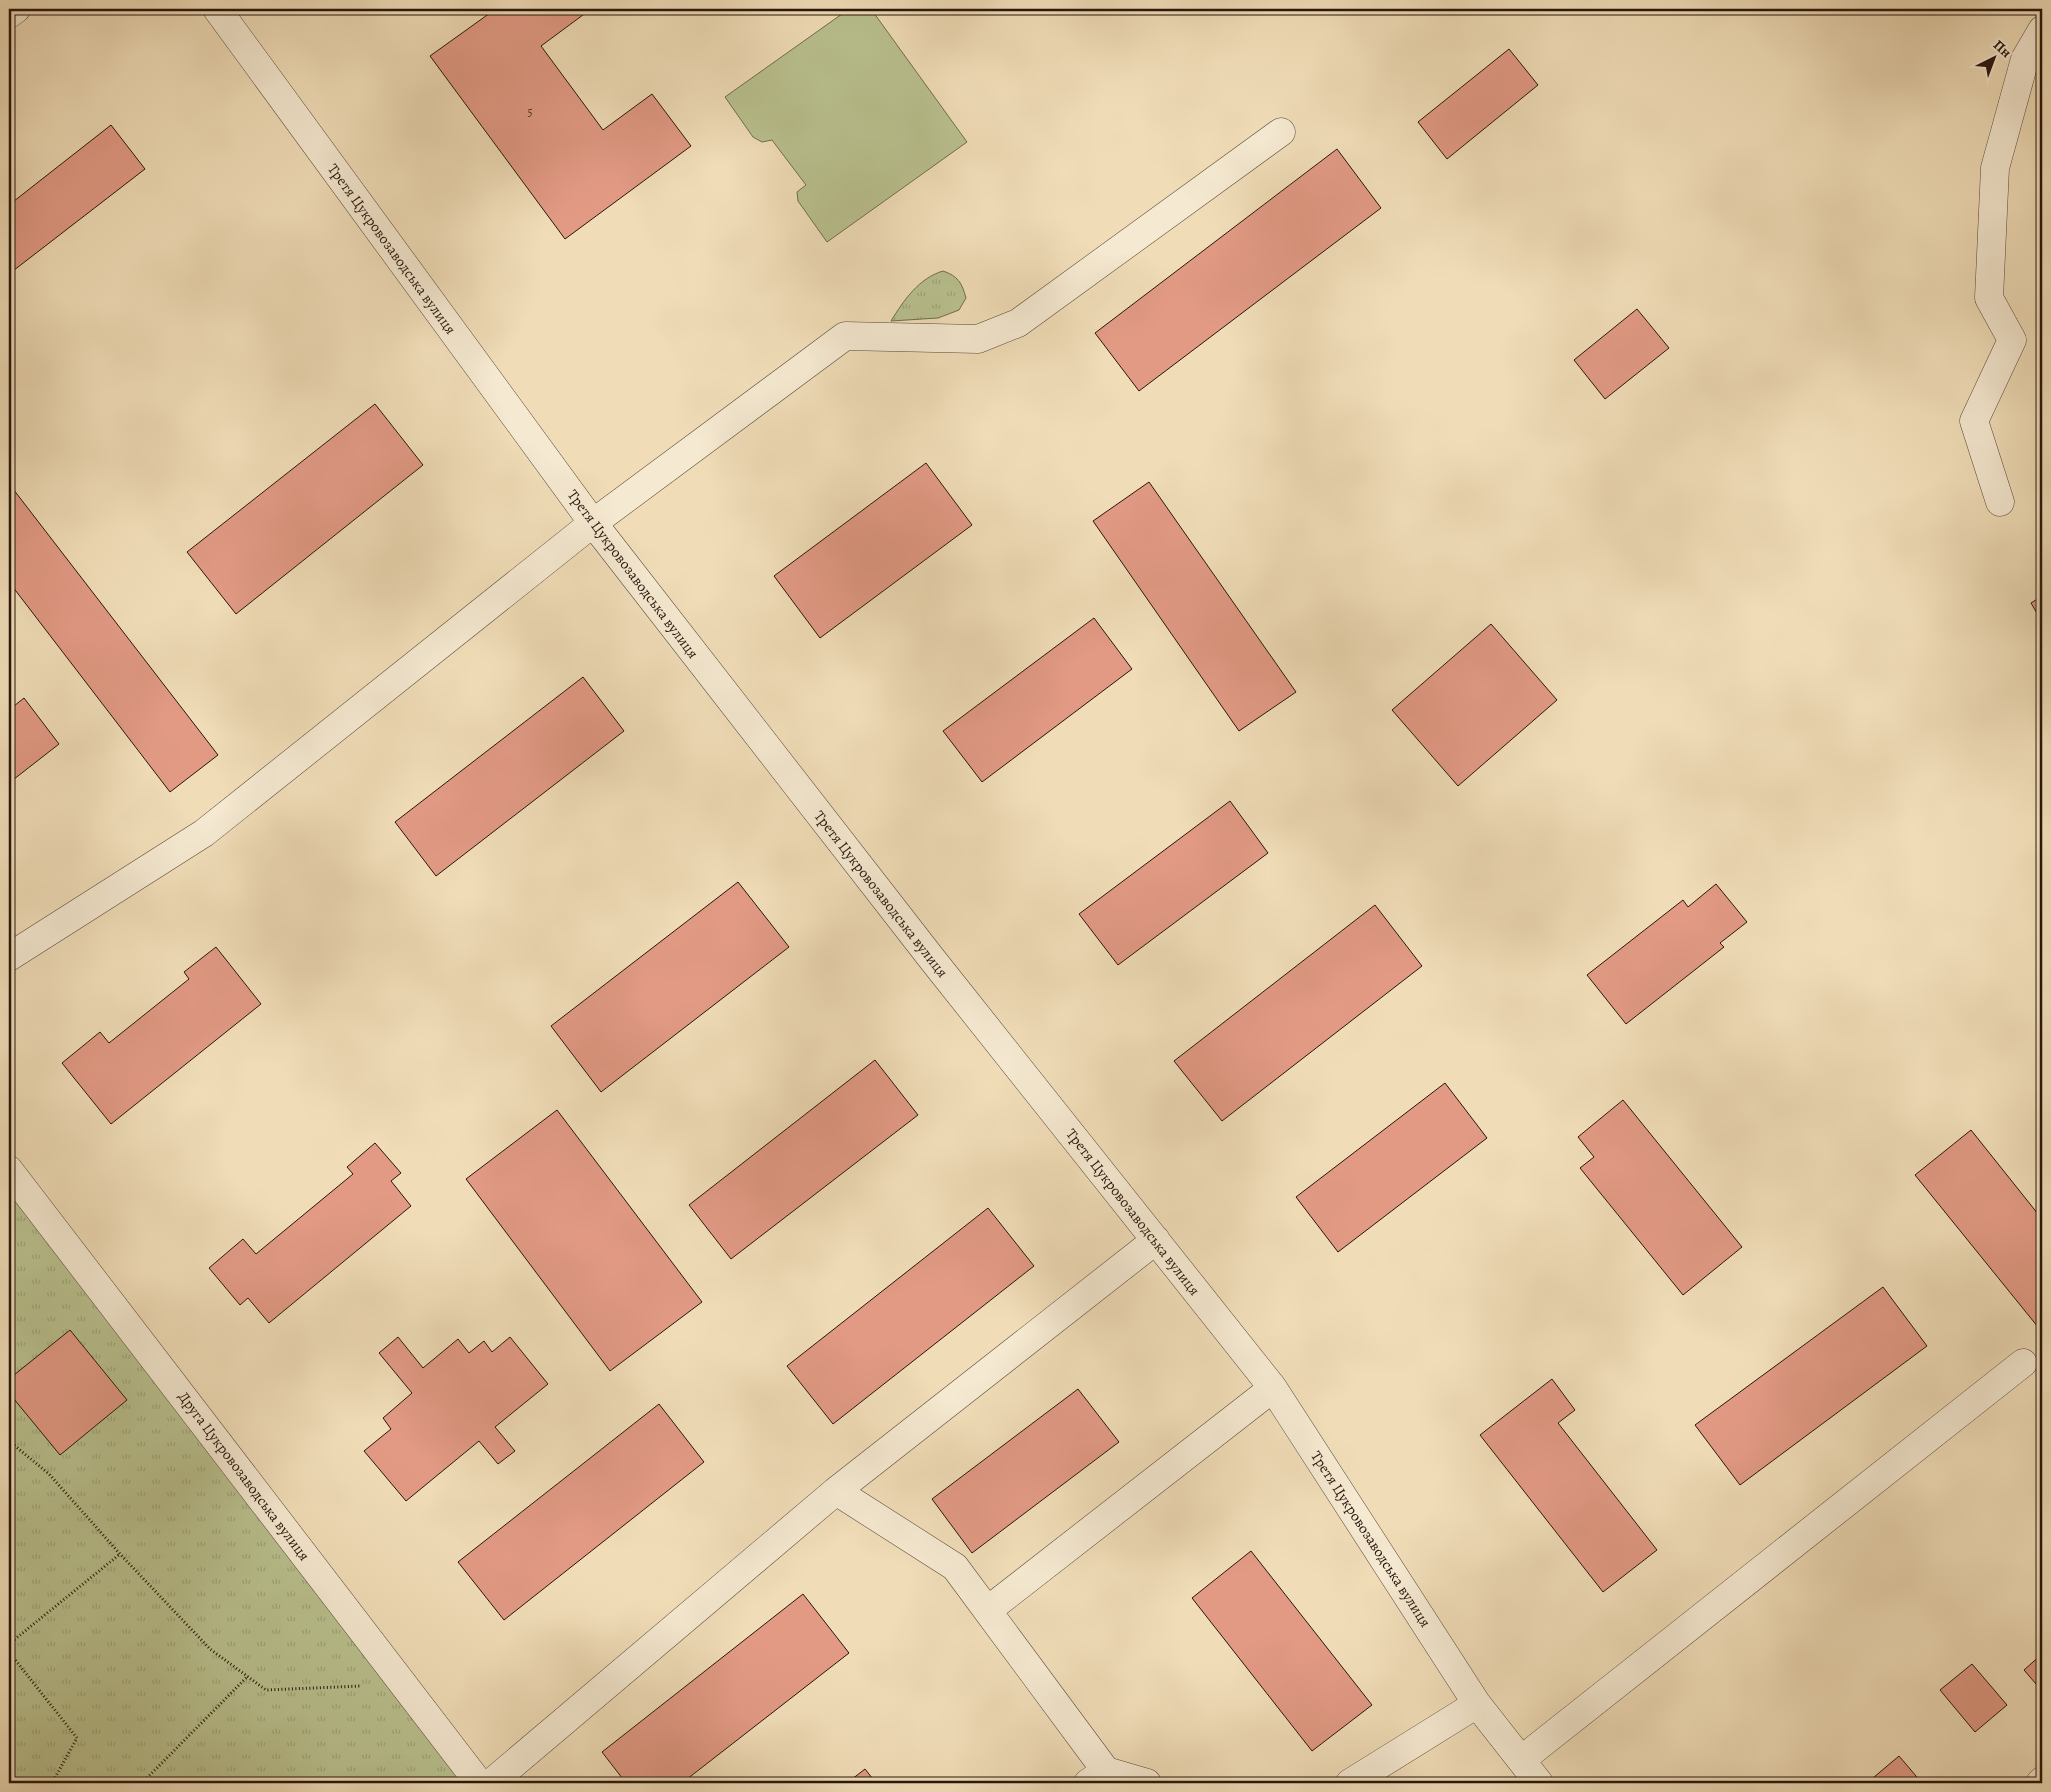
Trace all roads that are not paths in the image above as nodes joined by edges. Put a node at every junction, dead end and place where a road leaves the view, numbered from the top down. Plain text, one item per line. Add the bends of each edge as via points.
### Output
1 (16, 9) edge
2 (217, 9) edge
3 (9, 14) edge
4 (2042, 30) edge
5 (1281, 132) dead end
6 (2000, 502) dead end
7 (593, 523) junction
8 (9, 957) edge
9 (9, 1170) edge
10 (1156, 1240) junction
11 (2023, 1363) dead end
12 (1273, 1388) junction
13 (836, 1491) junction
14 (988, 1610) junction
15 (1477, 1704) junction
16 (1521, 1760) junction
17 (1097, 1777) edge
18 (479, 1783) edge
19 (491, 1783) edge
20 (1147, 1783) edge
21 (1350, 1783) edge
22 (1539, 1783) edge

1 - 3 street
2 - 7 street, Третя Цукровозаводська вулиця
4 - 6 street via 2025,59 1994,168 1989,298 2012,340 1974,421
5 - 7 street via 1018,323 978,339 845,336
7 - 8 street via 204,833
7 - 10 street, Третя Цукровозаводська вулиця via 902,921
9 - 18 street, Друга Цукровозаводська вулиця
10 - 12 street, Третя Цукровозаводська вулиця
10 - 13 street
11 - 16 street
12 - 14 street
12 - 15 street, Третя Цукровозаводська вулиця
13 - 14 street via 955,1567
13 - 19 street
14 - 17 street
15 - 16 street, Третя Цукровозаводська вулиця
15 - 21 street
16 - 22 street, Третя Цукровозаводська вулиця
17 - 20 street

